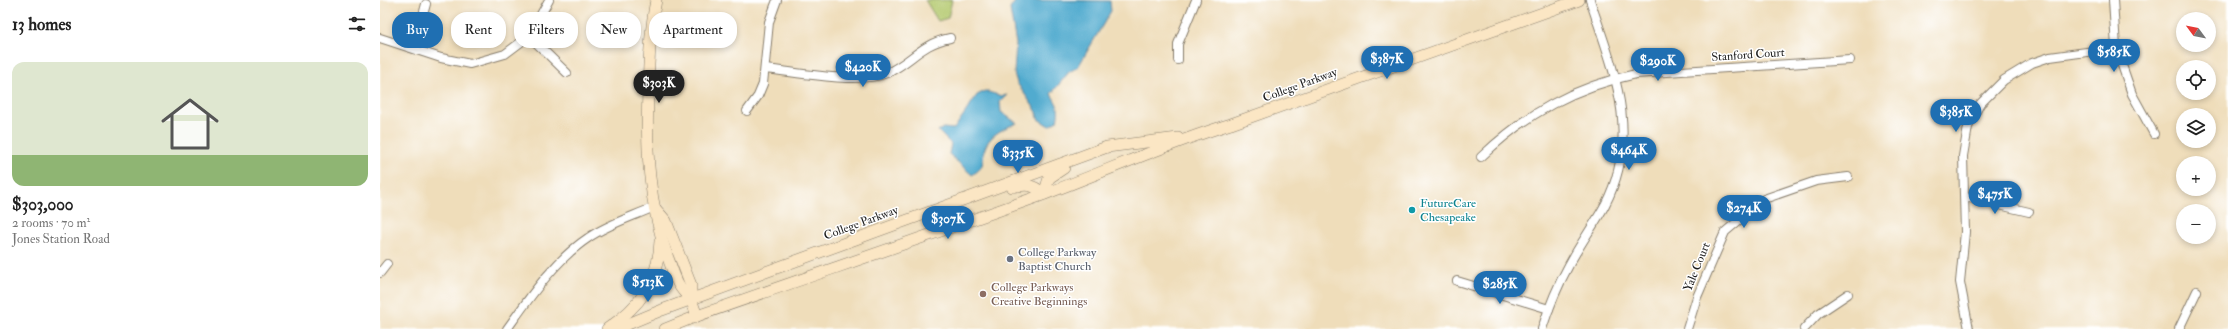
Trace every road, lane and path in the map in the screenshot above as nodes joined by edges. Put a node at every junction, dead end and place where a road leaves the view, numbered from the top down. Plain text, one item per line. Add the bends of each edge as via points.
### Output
1 (549, 0) edge
2 (656, 0) edge
3 (777, 0) edge
4 (1196, 0) edge
5 (1579, 0) edge
6 (1590, 0) edge
7 (2113, 0) edge
8 (426, 4) dead end
9 (424, 12) edge
10 (542, 12) edge
11 (380, 38) edge
12 (950, 38) dead end
13 (392, 42) edge
14 (514, 47) edge
15 (414, 48) edge
16 (541, 48) edge
17 (2116, 48) junction
18 (1178, 60) dead end
19 (1850, 60) dead end
20 (765, 69) junction
21 (567, 73) dead end
22 (1616, 78) junction
23 (747, 111) dead end
24 (2154, 134) dead end
25 (1188, 137) junction
26 (1107, 147) junction
27 (1481, 157) dead end
28 (1848, 177) dead end
29 (982, 193) junction
30 (1044, 194) junction
31 (1965, 197) junction
32 (654, 207) junction
33 (2029, 212) dead end
34 (660, 237) junction
35 (387, 264) dead end
36 (380, 273) edge
37 (1457, 281) dead end
38 (2197, 291) dead end
39 (1848, 294) dead end
40 (690, 299) junction
41 (1548, 309) junction
42 (697, 316) junction
43 (507, 329) edge
44 (607, 329) edge
45 (616, 329) edge
46 (665, 329) edge
47 (1542, 329) edge
48 (1687, 329) edge
49 (1804, 329) edge
50 (1969, 329) edge
51 (2179, 329) edge

1 - 10 street
2 - 32 main road via 649,51 647,130 648,168
3 - 20 street via 769,22
4 - 18 street via 1178,44
5 - 25 main road, College Parkway
6 - 22 street
7 - 17 street
8 - 9 street
11 - 13 street
12 - 20 street via 935,41 886,74 870,77 851,78
14 - 15 street via 504,54 470,64 441,58
16 - 21 street
17 - 24 street via 2132,94
17 - 31 street via 2050,57 2014,72 1992,90 1980,104 1968,127 1964,142 1962,156
19 - 22 street, Stanford Court via 1636,74
20 - 23 street via 758,96
22 - 27 street, Stanford Court via 1591,85 1546,106 1502,137
22 - 41 street via 1624,132 1618,170 1605,204 1569,265
25 - 26 main road, College Parkway
25 - 30 main road, College Parkway via 1154,153
26 - 29 main road, College Parkway
26 - 30 main road via 1058,171 1046,182
28 - 48 street, Yale Court via 1816,181 1764,199 1725,232
29 - 30 main road via 1025,184 1035,186
29 - 40 main road, College Parkway
30 - 42 main road, College Parkway
31 - 33 street
31 - 50 street via 1965,232 1960,282
32 - 34 main road
32 - 40 main road via 666,221 691,285
32 - 43 street via 605,227 582,242 561,260
34 - 40 main road via 680,290
34 - 44 main road via 657,267 646,293 628,314
35 - 36 street
37 - 41 street
38 - 51 street
39 - 49 street via 1818,314
40 - 42 main road
40 - 45 main road, College Parkway
41 - 47 street
42 - 46 main road, College Parkway

